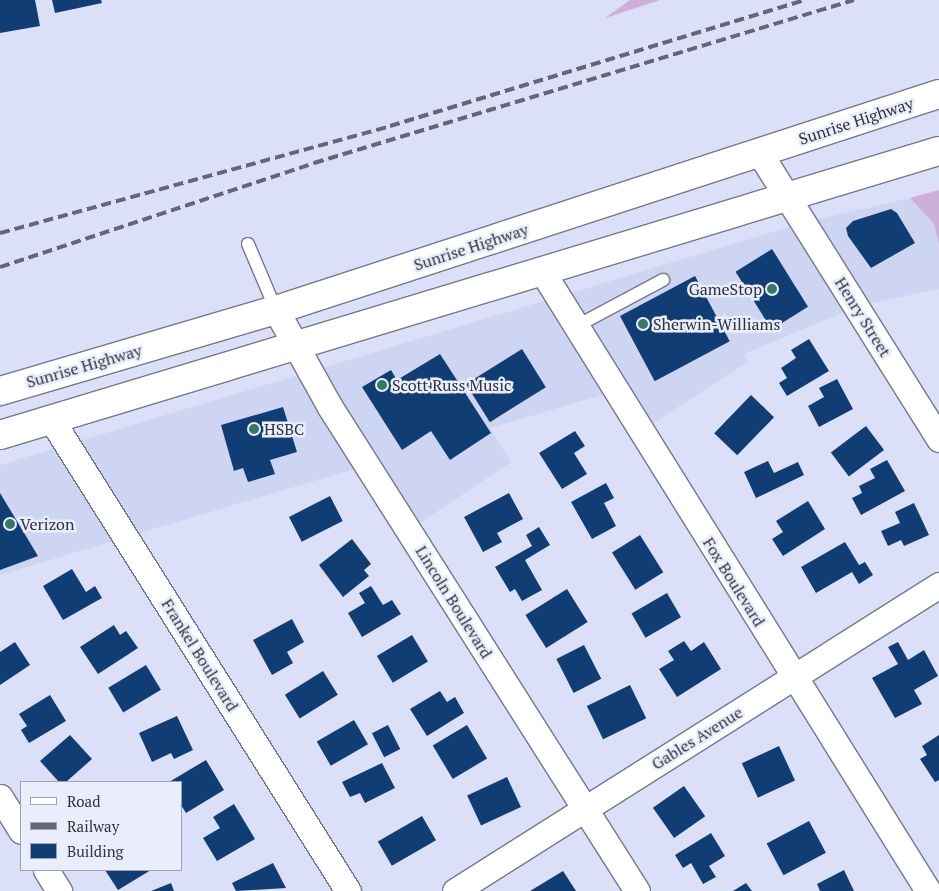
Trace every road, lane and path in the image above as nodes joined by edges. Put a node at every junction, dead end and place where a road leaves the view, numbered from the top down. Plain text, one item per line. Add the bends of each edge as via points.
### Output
1 (939, 94) edge
2 (939, 151) edge
3 (759, 152) junction
4 (787, 196) junction
5 (248, 244) dead end
6 (542, 271) junction
7 (663, 280) dead end
8 (276, 310) junction
9 (575, 326) junction
10 (295, 346) junction
11 (0, 391) edge
12 (51, 419) junction
13 (0, 435) edge
14 (939, 439) edge
15 (939, 585) edge
16 (794, 677) junction
17 (0, 797) edge
18 (585, 809) junction
19 (20, 829) edge
20 (348, 891) edge
21 (455, 891) edge
22 (637, 891) edge
23 (928, 891) edge

1 - 3 highway, Sunrise Highway
2 - 4 highway
3 - 4 street, Henry Street
3 - 8 highway, Sunrise Highway
4 - 6 highway
4 - 14 street, Henry Street
5 - 8 lane
6 - 9 street, Fox Boulevard
6 - 10 highway
7 - 9 lane
8 - 10 street, Lincoln Boulevard
8 - 11 highway, Sunrise Highway
9 - 16 street, Fox Boulevard
10 - 12 highway
10 - 18 street, Lincoln Boulevard
12 - 13 highway
12 - 20 street, Frankel Boulevard
15 - 16 street, Gables Avenue
16 - 18 street, Gables Avenue
16 - 23 street, Fox Boulevard
17 - 19 street
18 - 21 street, Gables Avenue
18 - 22 street, Lincoln Boulevard

